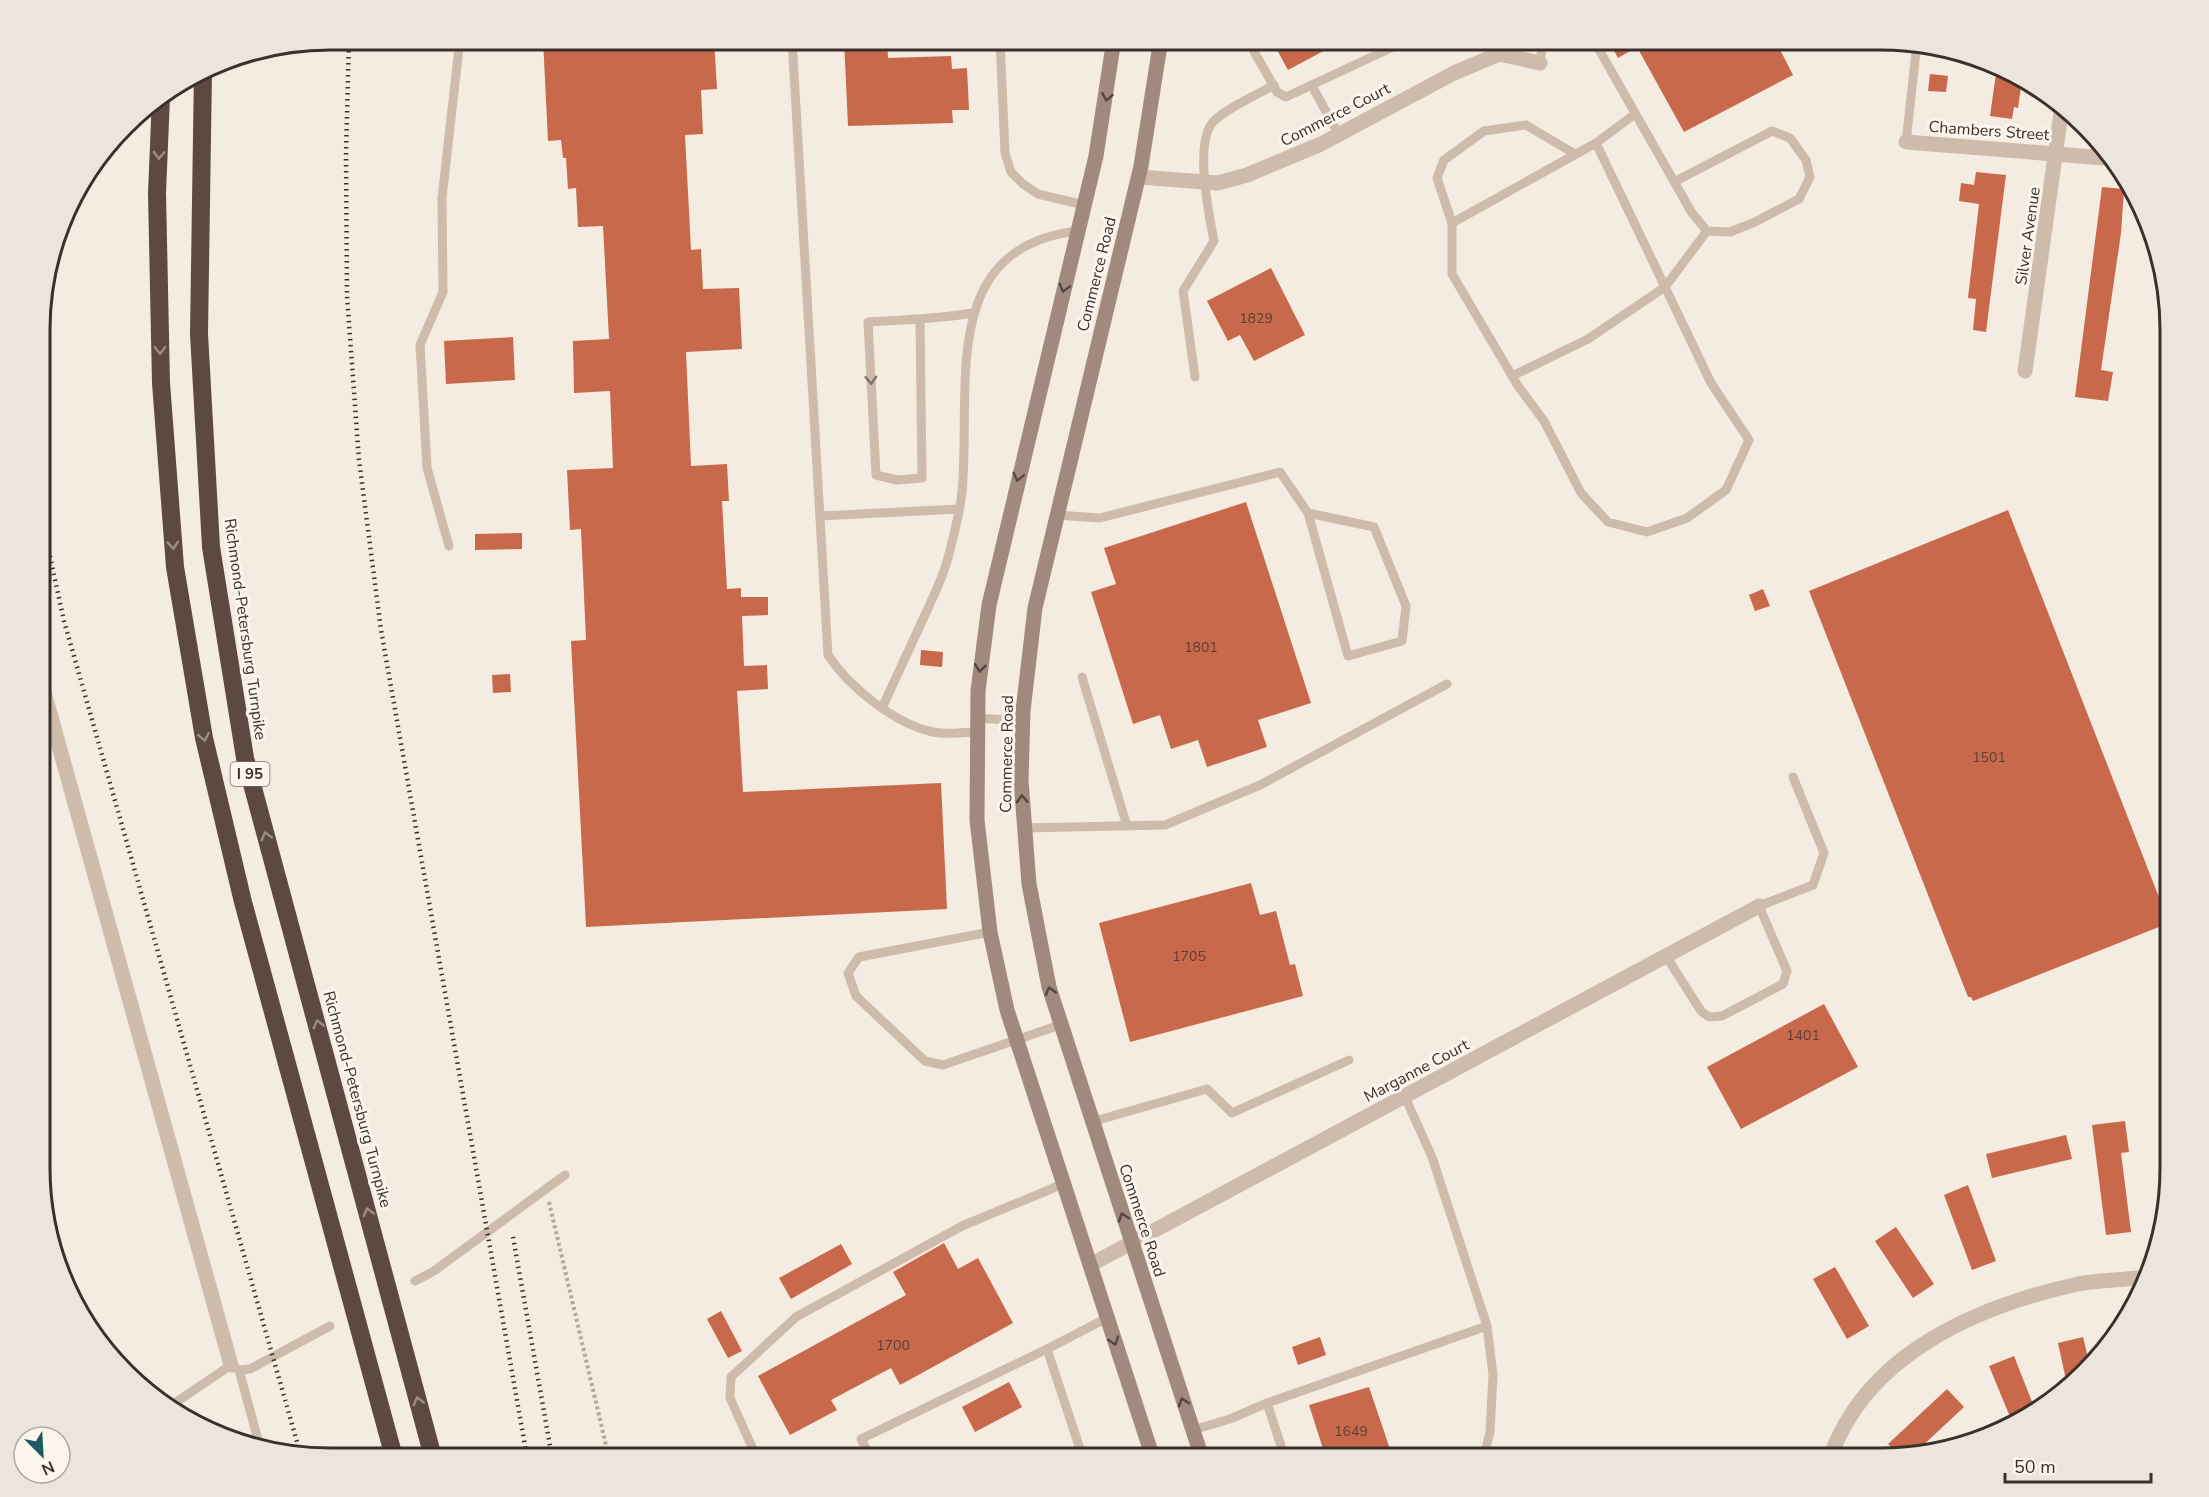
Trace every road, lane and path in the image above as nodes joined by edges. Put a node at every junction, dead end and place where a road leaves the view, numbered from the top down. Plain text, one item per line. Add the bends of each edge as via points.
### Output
1 (459, 50) edge
2 (793, 50) edge
3 (1000, 50) edge
4 (1113, 50) edge
5 (1160, 50) edge
6 (1253, 50) edge
7 (1387, 50) edge
8 (1497, 50) edge
9 (1542, 50) edge
10 (1599, 50) edge
11 (1916, 52) edge
12 (1499, 54) junction
13 (1540, 63) joint
14 (203, 79) edge
15 (1274, 85) junction
16 (1312, 86) junction
17 (161, 106) edge
18 (1635, 114) junction
19 (2061, 116) edge
20 (1338, 135) junction
21 (1906, 142) joint
22 (1596, 143) junction
23 (2057, 152) junction
24 (1575, 154) junction
25 (2101, 157) edge
26 (1138, 177) junction
27 (1203, 182) junction
28 (1674, 182) junction
29 (1084, 205) junction
30 (1452, 223) junction
31 (1078, 231) junction
32 (1707, 231) junction
33 (1665, 287) junction
34 (972, 313) junction
35 (920, 319) junction
36 (2025, 371) dead end
37 (1512, 376) junction
38 (1195, 377) dead end
39 (959, 509) junction
40 (1308, 513) junction
41 (1055, 515) junction
42 (820, 516) junction
43 (449, 546) dead end
44 (1082, 677) dead end
45 (1447, 684) dead end
46 (882, 708) junction
47 (50, 713) edge
48 (1022, 721) junction
49 (976, 725) junction
50 (1793, 777) dead end
51 (1127, 826) junction
52 (1023, 828) junction
53 (1760, 906) junction
54 (990, 932) junction
55 (1666, 956) junction
56 (1060, 1026) junction
57 (1017, 1040) junction
58 (1349, 1060) dead end
59 (1405, 1097) junction
60 (1092, 1122) junction
61 (565, 1176) dead end
62 (1063, 1184) junction
63 (546, 1190) junction
64 (1131, 1244) junction
65 (1090, 1265) junction
66 (2137, 1278) edge
67 (415, 1281) dead end
68 (1107, 1318) junction
69 (330, 1326) dead end
70 (1487, 1326) junction
71 (1047, 1349) junction
72 (235, 1367) junction
73 (177, 1402) edge
74 (1267, 1403) junction
75 (1192, 1430) junction
76 (257, 1438) edge
77 (392, 1448) edge
78 (431, 1448) edge
79 (607, 1448) edge
80 (752, 1448) edge
81 (866, 1448) edge
82 (1080, 1448) edge
83 (1150, 1448) edge
84 (1198, 1448) edge
85 (1282, 1448) edge
86 (1486, 1448) edge
87 (1834, 1448) edge

1 - 43 lane via 442,198 443,292 420,345 426,468
2 - 42 lane
3 - 29 lane via 1005,153 1011,172 1038,194
4 -> 29 main road, Commerce Road via 1106,103
5 - 26 main road, Commerce Road
6 - 15 lane
7 - 16 lane
8 - 12 lane
9 - 13 lane
10 - 18 lane
11 - 21 lane
12 - 13 street
12 - 20 street, Commerce Court via 1454,73
78 -> 14 highway, Richmond-Petersburg Turnpike / I 95 via 243,747 211,547 199,334
15 - 16 lane via 1286,97
15 - 27 lane via 1211,123
16 - 20 lane
17 -> 77 highway, I 95 via 157,193 161,383 175,567 204,738 243,902
18 - 22 lane
18 - 28 lane
19 - 23 street, Silver Avenue
20 - 27 street, Commerce Court via 1247,175 1218,183
21 - 23 street, Chambers Street
22 - 24 lane
22 - 33 lane
23 - 25 street, Chambers Street
23 - 36 street, Silver Avenue
24 - 30 lane
24 - 30 lane via 1526,125 1484,131 1444,160 1437,178
26 - 27 street, Commerce Court
26 - 41 main road, Commerce Road
27 - 38 lane via 1214,241 1183,291
28 - 32 lane
28 - 32 lane via 1772,131 1790,138 1806,160 1810,177 1799,199 1730,232
29 - 31 main road, Commerce Road
30 - 37 lane via 1452,274
31 - 34 lane via 1036,240 1008,258 986,283
31 -> 49 main road, Commerce Road via 997,564 982,650
32 - 33 lane
33 - 37 lane via 1588,339
33 - 37 lane via 1711,383 1749,440 1725,490 1687,518 1647,532 1608,522 1581,493 1544,421
34 - 35 lane
34 - 39 lane via 967,340
35 -> 35 lane via 868,322 876,475 897,480 922,478
39 - 42 lane
39 - 46 lane via 937,588
40 - 40 lane via 1348,656 1401,641 1406,606 1374,527
40 - 41 lane via 1280,472 1100,518
41 - 48 main road, Commerce Road via 1029,642
42 - 46 lane via 828,655 839,672
44 - 51 lane
45 - 51 lane via 1260,785 1165,825
46 - 49 lane via 932,732 949,733
47 - 72 street
48 - 49 lane
52 -> 48 main road, Commerce Road
49 - 54 main road, Commerce Road via 977,820
50 - 53 lane via 1824,853 1813,885
51 - 52 lane
56 -> 52 main road, Commerce Road via 1034,919
53 - 55 street, Marganne Court
53 - 55 lane via 1787,971 1777,989 1722,1016 1709,1017 1701,1011
54 - 57 main road, Commerce Road
54 - 57 lane via 859,957 848,973 855,996 925,1061 943,1065
55 - 59 street, Marganne Court
56 - 57 lane
56 - 60 main road, Commerce Road
57 - 62 main road, Commerce Road
58 - 60 lane via 1232,1113 1207,1089
59 - 64 street, Marganne Court
59 - 70 lane via 1432,1156
64 -> 60 main road, Commerce Road
61 - 63 lane
62 - 65 main road, Commerce Road
62 - 80 lane via 962,1226 796,1317 731,1377 730,1398
63 - 67 lane
63 - 79 path
64 - 65 street, Marganne Court
75 -> 64 main road, Commerce Road
65 - 68 main road, Commerce Road
66 - 87 street via 2080,1284 2009,1302 1957,1325 1908,1353 1866,1392
68 - 71 lane
68 -> 83 main road, Commerce Road
69 - 72 lane via 250,1369
70 - 74 lane
70 - 86 lane via 1493,1375
71 - 81 lane via 861,1439
71 - 82 lane
72 - 73 lane
72 - 76 lane
74 - 75 lane
74 - 85 lane
75 - 84 main road, Commerce Road

